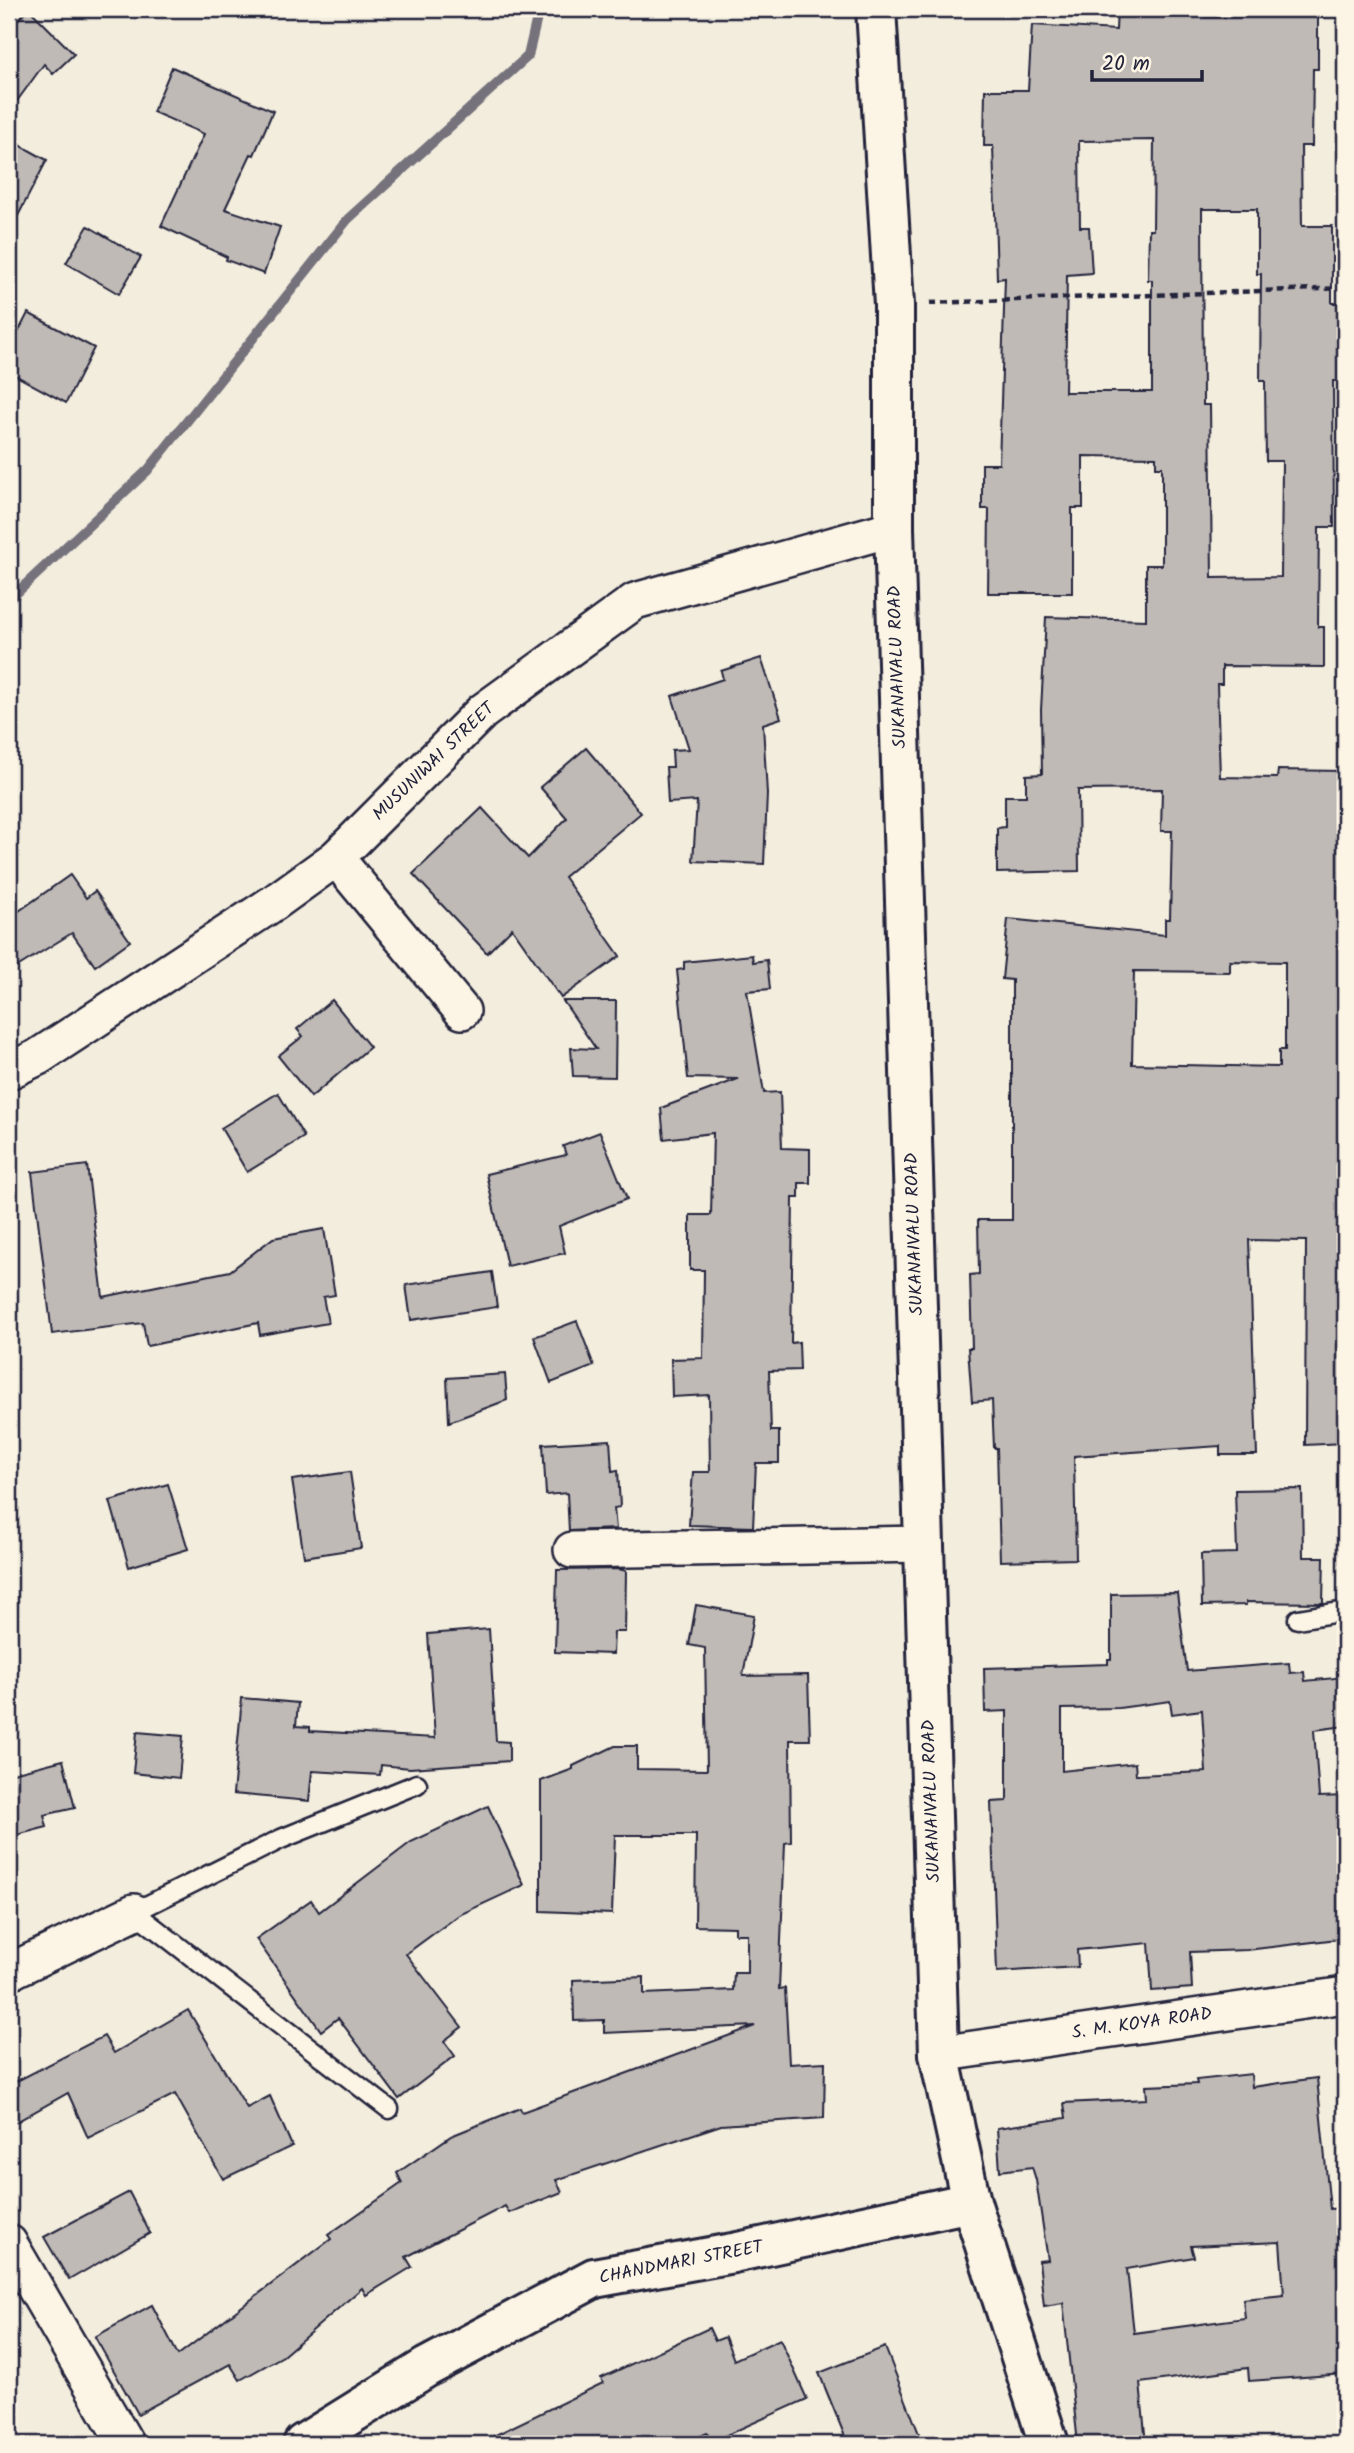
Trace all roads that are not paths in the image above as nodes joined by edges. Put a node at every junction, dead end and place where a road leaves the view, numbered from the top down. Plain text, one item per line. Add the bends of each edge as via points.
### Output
1 (876, 9) edge
2 (894, 528) junction
3 (336, 858) junction
4 (462, 1011) dead end
5 (9, 1071) edge
6 (924, 1544) junction
7 (572, 1550) dead end
8 (1345, 1611) edge
9 (1298, 1619) dead end
10 (417, 1784) dead end
11 (134, 1912) junction
12 (9, 1972) edge
13 (1345, 1995) edge
14 (939, 2054) junction
15 (389, 2109) dead end
16 (971, 2202) junction
17 (9, 2243) edge
18 (126, 2444) edge
19 (303, 2444) edge
20 (1049, 2444) edge

1 - 2 main road, SUKANAIVALU ROAD via 894,305
2 - 3 street, MUSUNIWAI STREET via 635,601 482,712
2 - 6 main road, SUKANAIVALU ROAD
3 - 4 street
3 - 5 street, MUSUNIWAI STREET via 61,1042
6 - 7 street
6 - 14 main road, SUKANAIVALU ROAD
8 - 9 lane
10 - 11 lane via 281,1839
11 - 12 street
11 - 15 lane
13 - 14 street, S. M. KOYA ROAD
14 - 16 main road, SUKANAIVALU ROAD
16 - 19 main road, CHANDMARI STREET via 594,2278 427,2367
16 - 20 main road, SUKANAIVALU ROAD
17 - 18 street

